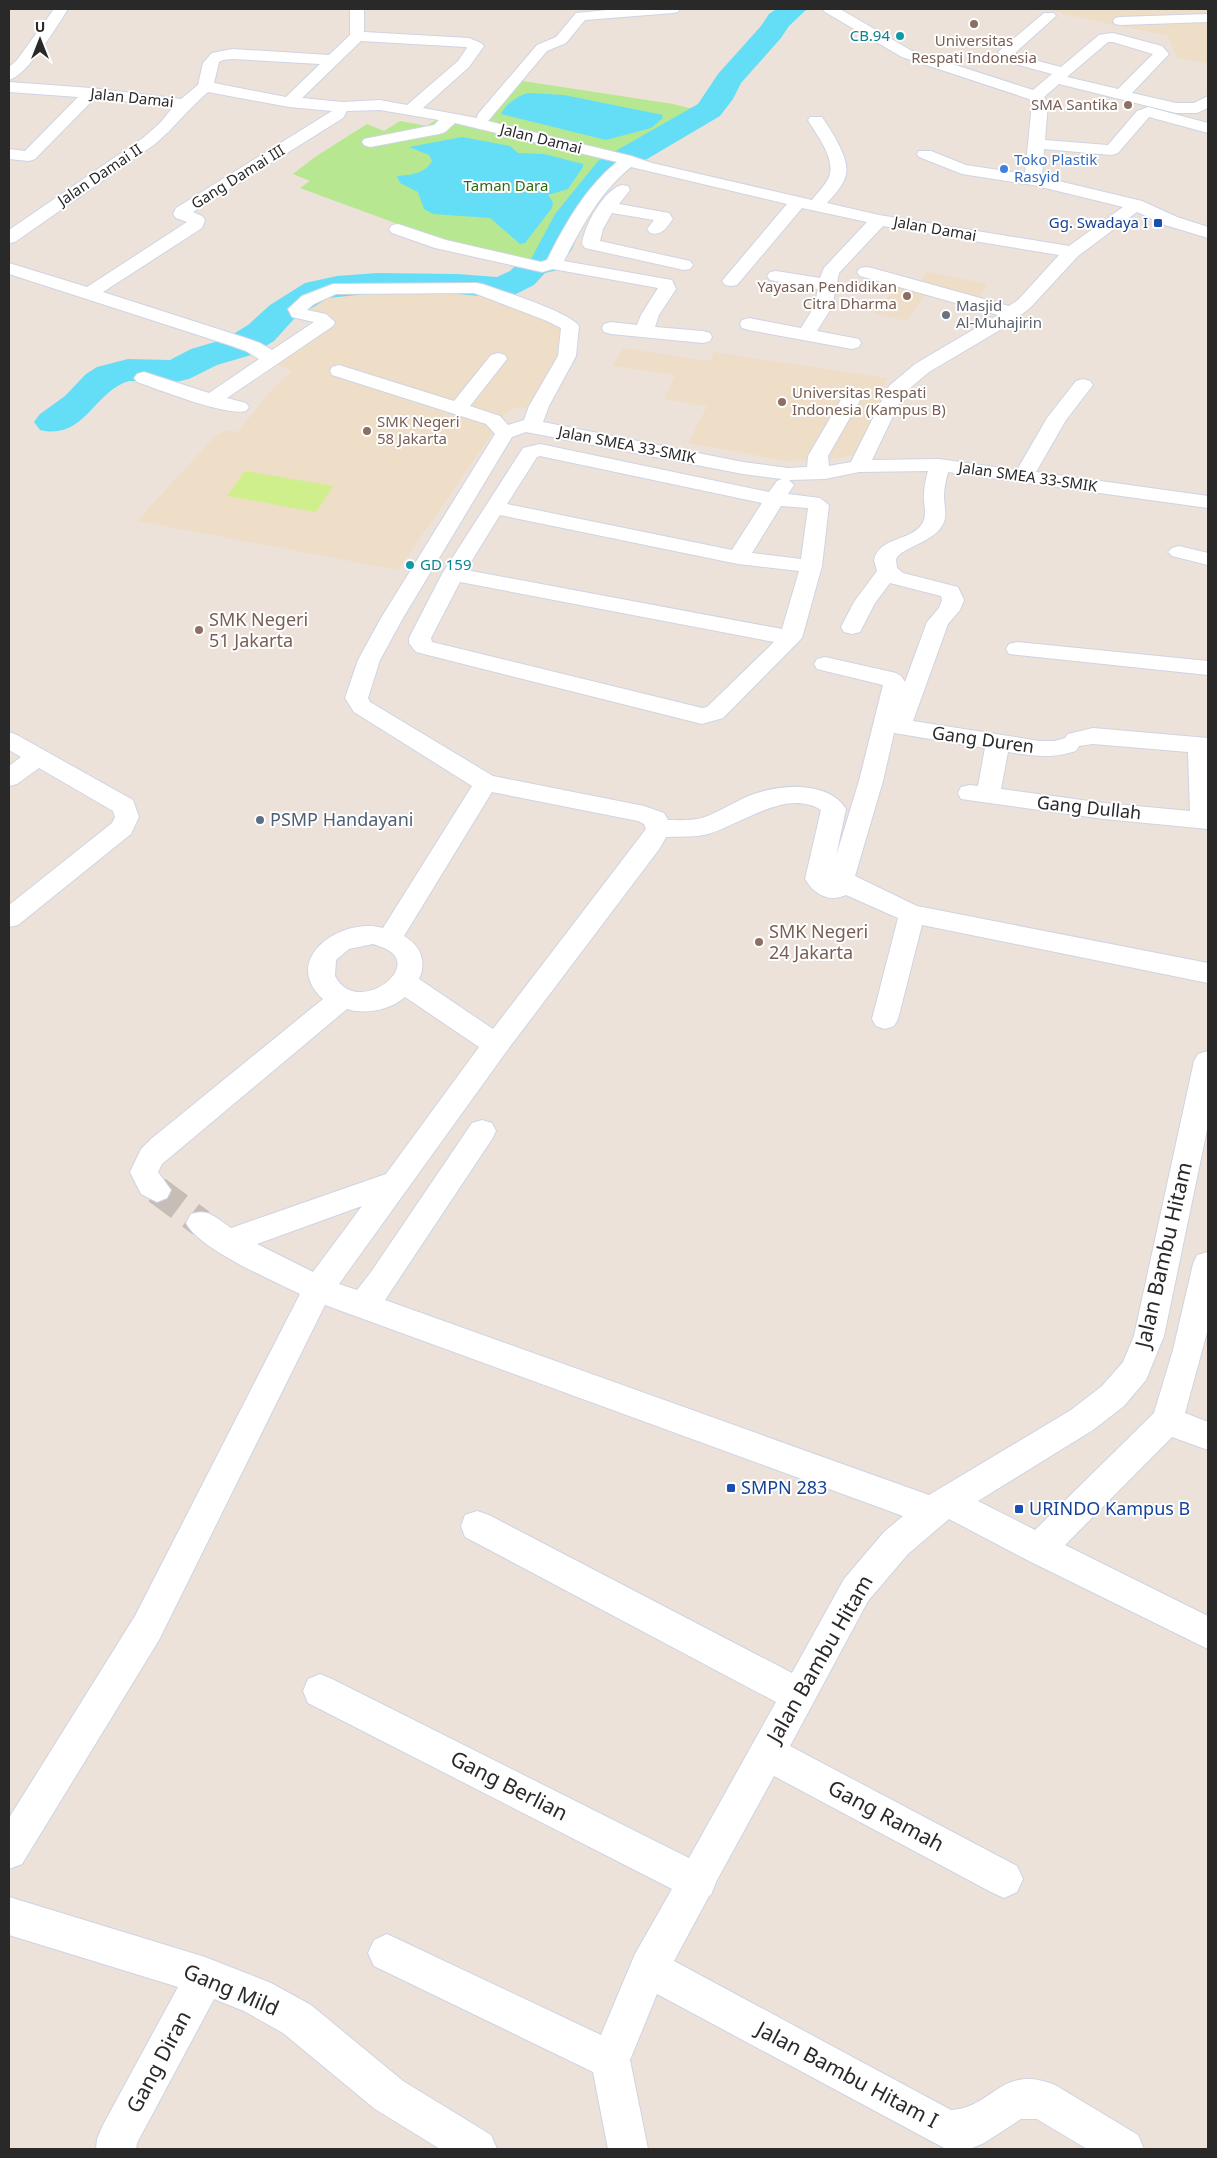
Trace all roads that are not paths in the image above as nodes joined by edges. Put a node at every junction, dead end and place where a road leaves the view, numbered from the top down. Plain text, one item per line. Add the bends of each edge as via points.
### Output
1 (61, 9) edge
2 (357, 9) edge
3 (673, 9) edge
4 (830, 9) edge
5 (1049, 16) dead end
6 (1208, 18) edge
7 (1120, 21) dead end
8 (357, 36) junction
9 (334, 60) junction
10 (9, 75) edge
11 (1060, 76) junction
12 (9, 87) edge
13 (205, 88) junction
14 (91, 93) junction
15 (1122, 94) junction
16 (1035, 96) junction
17 (1208, 100) edge
18 (290, 102) junction
19 (184, 104) junction
20 (342, 107) junction
21 (410, 111) junction
22 (484, 117) dead end
23 (452, 118) junction
24 (816, 120) dead end
25 (1208, 128) edge
26 (370, 142) dead end
27 (1037, 144) junction
28 (9, 154) edge
29 (925, 154) dead end
30 (29, 156) junction
31 (624, 159) junction
32 (646, 167) junction
33 (12, 173) dead end
34 (1033, 180) junction
35 (797, 203) junction
36 (1136, 205) junction
37 (815, 206) junction
38 (608, 207) junction
39 (879, 220) junction
40 (398, 229) dead end
41 (656, 229) dead end
42 (1208, 233) edge
43 (9, 238) edge
44 (1072, 252) junction
45 (555, 263) junction
46 (684, 266) dead end
47 (9, 268) edge
48 (866, 272) dead end
49 (776, 276) dead end
50 (731, 281) dead end
51 (826, 285) junction
52 (89, 294) junction
53 (1012, 313) junction
54 (749, 324) dead end
55 (611, 328) dead end
56 (644, 332) junction
57 (806, 334) junction
58 (703, 337) dead end
59 (852, 342) dead end
60 (274, 359) junction
61 (498, 359) dead end
62 (339, 371) dead end
63 (144, 378) dead end
64 (1082, 385) dead end
65 (852, 395) dead end
66 (210, 400) junction
67 (239, 407) dead end
68 (458, 409) junction
69 (532, 426) junction
70 (505, 433) junction
71 (939, 465) junction
72 (859, 466) junction
73 (824, 473) junction
74 (788, 474) junction
75 (1024, 475) junction
76 (776, 500) junction
77 (1208, 502) edge
78 (494, 508) junction
79 (1179, 552) dead end
80 (738, 558) junction
81 (1208, 558) edge
82 (810, 566) junction
83 (887, 572) junction
84 (453, 574) junction
85 (392, 618) junction
86 (427, 624) junction
87 (852, 627) dead end
88 (791, 638) junction
89 (1017, 649) dead end
90 (825, 664) dead end
91 (1208, 668) edge
92 (904, 683) junction
93 (9, 740) edge
94 (998, 742) junction
95 (1204, 746) edge
96 (38, 757) junction
97 (9, 778) edge
98 (486, 783) junction
99 (1206, 821) edge
100 (658, 829) junction
101 (846, 884) junction
102 (912, 914) junction
103 (9, 918) edge
104 (390, 938) junction
105 (1208, 973) edge
106 (405, 983) junction
107 (342, 998) junction
108 (885, 1019) dead end
109 (496, 1045) junction
110 (1208, 1061) edge
111 (482, 1131) dead end
112 (397, 1182) junction
113 (156, 1190) tunnel mouth
114 (201, 1223) tunnel mouth
115 (227, 1242) junction
116 (1208, 1264) edge
117 (318, 1289) junction
118 (363, 1305) junction
119 (1167, 1421) junction
120 (1208, 1436) edge
121 (940, 1506) junction
122 (477, 1526) dead end
123 (1039, 1549) junction
124 (1208, 1633) edge
125 (320, 1691) dead end
126 (798, 1695) junction
127 (767, 1753) junction
128 (9, 1851) edge
129 (1004, 1879) dead end
130 (698, 1882) junction
131 (9, 1916) edge
132 (387, 1953) dead end
133 (649, 1968) junction
134 (205, 1976) junction
135 (610, 2060) junction
136 (116, 2149) edge
137 (477, 2149) edge
138 (628, 2149) edge
139 (1124, 2149) edge

1 - 10 street via 22,64
2 - 8 street
3 - 22 street via 581,16 561,40 542,48
4 - 16 street via 906,54
5 - 11 street via 1006,52 1013,59
6 - 7 street
8 - 9 street
8 - 21 street via 476,46 464,64
9 - 13 street via 219,55 209,65
9 - 18 street
11 - 15 street
11 - 15 street via 1107,37 1157,48 1161,54
11 - 16 street
12 - 14 street, Jalan Damai
13 - 18 street, Jalan Damai
13 - 19 street, Jalan Damai
14 - 19 street, Jalan Damai
14 - 30 street
15 - 17 street via 1188,109 1202,106
16 - 27 street via 1040,103
18 - 20 street, Jalan Damai
19 - 43 street, Jalan Damai II via 149,141
20 - 21 street, Jalan Damai via 380,105
20 - 52 street, Gang Damai III via 337,115 182,212 196,220 196,224
21 - 23 street, Jalan Damai
23 - 26 street via 439,129
23 - 31 street, Jalan Damai
24 - 37 street via 830,142 838,170 837,177
25 - 27 street via 1148,112 1112,150
27 - 34 street
28 - 30 street
29 - 34 street via 962,168
30 - 33 street
31 - 32 street, Jalan Damai
31 - 45 street via 583,210
32 - 35 street, Jalan Damai
32 - 38 street via 633,177
34 - 36 street
35 - 37 street, Jalan Damai
35 - 50 street
36 - 42 street
36 - 44 street
37 - 39 street, Jalan Damai
38 - 41 street via 663,217
38 - 46 street via 591,237 591,244
39 - 44 street, Jalan Damai
39 - 51 street via 830,272
40 - 45 street via 441,244 542,267
44 - 53 street via 1033,296
45 - 56 street via 666,284 667,289 650,315
47 - 52 street
48 - 53 street
49 - 51 street
51 - 57 street via 823,307
52 - 60 street via 245,344
53 - 72 street via 922,368 896,390
54 - 57 street
55 - 56 street
56 - 58 street
57 - 59 street
60 - 66 street
60 - 69 street via 326,322 298,313 297,309 323,292 349,288 476,288 553,316 570,326 567,356 539,406
61 - 68 street
62 - 68 street
63 - 66 street
64 - 75 street via 1057,418
65 - 73 street via 818,456 817,467
66 - 67 street
68 - 70 street via 493,420
69 - 70 street, Jalan SMEA 33-SMIK via 522,426
69 - 74 street, Jalan SMEA 33-SMIK
70 - 85 street
71 - 72 street, Jalan SMEA 33-SMIK
71 - 75 street, Jalan SMEA 33-SMIK
71 - 83 street via 934,493 936,519 926,533 890,550 886,556
72 - 73 street, Jalan SMEA 33-SMIK
73 - 74 street, Jalan SMEA 33-SMIK
74 - 76 street
75 - 77 street, Jalan SMEA 33-SMIK
76 - 78 street via 536,450 530,452
76 - 80 street
76 - 82 street via 819,505
78 - 80 street
78 - 84 street
79 - 81 street
80 - 82 street
82 - 88 street
83 - 87 street via 864,602
83 - 92 street via 895,578 942,589 952,595 949,610 938,622
84 - 86 street
84 - 88 street
85 - 86 street
85 - 98 street via 369,660 356,698 362,707
86 - 88 street via 420,638 424,647 707,716 715,714
89 - 91 street
90 - 92 street
92 - 94 street, Gang Duren via 901,723 905,729
92 - 101 street via 894,685 871,781 842,876
93 - 96 street
94 - 95 street, Gang Duren via 1049,749 1093,736
94 - 99 street, Gang Dullah via 979,794
95 - 99 street
96 - 97 street
96 - 103 street via 124,806 127,817 122,828
98 - 100 street via 644,814 655,819
98 - 104 street
100 - 101 street via 702,828 761,800 792,795 822,799 834,809 818,879 834,890
100 - 109 street
101 - 102 street
102 - 105 street
102 - 108 street
104 - 106 street via 403,946 410,958 411,970
104 - 107 street via 356,936 340,942 328,952 321,965 321,978 328,990
106 - 107 street via 393,994 377,1000 359,1002
106 - 109 street
107 - 113 street via 151,1157 144,1172
109 - 112 street
110 - 121 street, Jalan Bambu Hitam via 1149,1336 1135,1370 1113,1396 1082,1420
111 - 118 street
112 - 115 street
112 - 117 street
114 - 115 street
115 - 117 street
116 - 119 street
117 - 118 street
117 - 128 street via 147,1628
118 - 121 street
119 - 120 street
119 - 123 street
121 - 123 street
121 - 126 street, Jalan Bambu Hitam via 873,1567 856,1590
122 - 126 street
123 - 124 street
125 - 130 street, Gang Berlian
126 - 127 street, Jalan Bambu Hitam
127 - 129 street, Gang Ramah
127 - 130 street, Jalan Bambu Hitam
130 - 133 street, Jalan Bambu Hitam
131 - 134 street, Gang Mild
132 - 135 street
133 - 135 street, Jalan Bambu Hitam
133 - 139 street, Jalan Bambu Hitam I via 948,2130 970,2130 1016,2099 1041,2099
134 - 136 street, Gang Diran via 117,2139
134 - 137 street, Gang Mild via 257,1997 297,2019 389,2095
135 - 138 street

